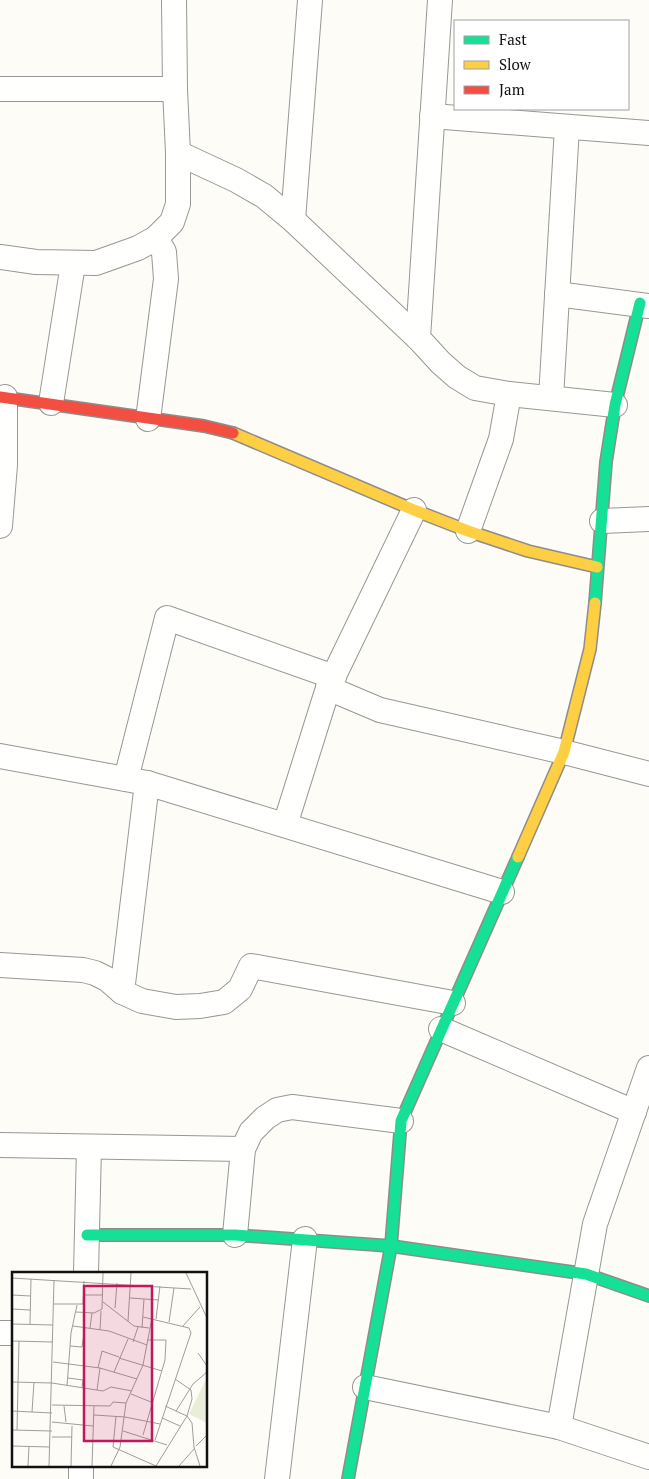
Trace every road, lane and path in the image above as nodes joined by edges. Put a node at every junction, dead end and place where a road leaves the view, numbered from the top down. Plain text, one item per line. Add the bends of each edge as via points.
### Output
1 (174, 0) edge
2 (310, 0) edge
3 (440, 0) edge
4 (0, 89) edge
5 (175, 89) junction
6 (432, 116) junction
7 (567, 127) junction
8 (649, 133) edge
9 (178, 152) junction
10 (293, 220) junction
11 (156, 238) junction
12 (0, 257) edge
13 (73, 264) junction
14 (557, 294) junction
15 (644, 304) edge
16 (418, 338) junction
17 (509, 394) junction
18 (2, 397) edge
19 (551, 398) junction
20 (51, 403) junction
21 (615, 406) junction
22 (148, 419) junction
23 (414, 510) junction
24 (649, 519) edge
25 (602, 521) junction
26 (0, 526) edge
27 (468, 531) junction
28 (597, 567) junction
29 (331, 683) junction
30 (564, 752) junction
31 (0, 756) edge
32 (649, 774) edge
33 (136, 781) junction
34 (285, 824) junction
35 (502, 892) junction
36 (0, 965) edge
37 (122, 992) junction
38 (453, 1003) junction
39 (442, 1029) junction
40 (649, 1068) edge
41 (634, 1112) junction
42 (401, 1121) junction
43 (0, 1145) edge
44 (89, 1146) junction
45 (243, 1149) junction
46 (235, 1234) junction
47 (87, 1235) junction
48 (305, 1240) junction
49 (391, 1246) junction
50 (86, 1272) edge
51 (586, 1274) junction
52 (649, 1296) edge
53 (365, 1387) junction
54 (559, 1427) junction
55 (649, 1457) edge
56 (81, 1466) edge
57 (81, 1479) edge
58 (277, 1479) edge
59 (348, 1479) edge

1 - 5 street
2 - 10 street
3 - 6 street
4 - 5 street
5 - 9 street
6 - 7 street
6 - 16 street
7 - 8 street
7 - 14 street
9 - 10 street via 264,196
9 - 11 street via 178,204 172,222
10 - 16 street
11 - 13 street via 96,263
11 - 22 street via 164,252 166,279
12 - 13 street
13 - 20 street
14 - 15 street
14 - 19 street
15 - 21 street
16 - 17 street via 458,378 475,388
17 - 19 street
17 - 27 street via 501,439
18 - 20 street
18 - 26 street via 5,465
19 - 21 street
20 - 22 street
21 - 25 street via 606,462
22 - 23 street via 204,426 236,434
23 - 27 street
23 - 29 street
24 - 25 street
25 - 28 street
27 - 28 street via 528,551
28 - 30 street via 590,649
29 - 30 street via 380,710
29 - 33 street via 167,618
29 - 34 street
30 - 32 street
30 - 35 street
31 - 33 street
33 - 34 street
33 - 37 street
34 - 35 street
35 - 38 street
36 - 37 street via 95,972
37 - 38 street via 142,1001 176,1007 224,1002 240,989 251,966
38 - 39 street
39 - 41 street
39 - 42 street
40 - 41 street
41 - 51 street via 595,1224
42 - 45 street via 292,1108 276,1110 251,1132
42 - 49 street
43 - 44 street
44 - 45 street
44 - 47 street
45 - 46 street
46 - 47 street
46 - 48 street
47 - 50 street
48 - 49 street
48 - 58 street
49 - 51 street
49 - 53 street
51 - 52 street
51 - 54 street
53 - 54 street
53 - 59 street
54 - 55 street
56 - 57 street

